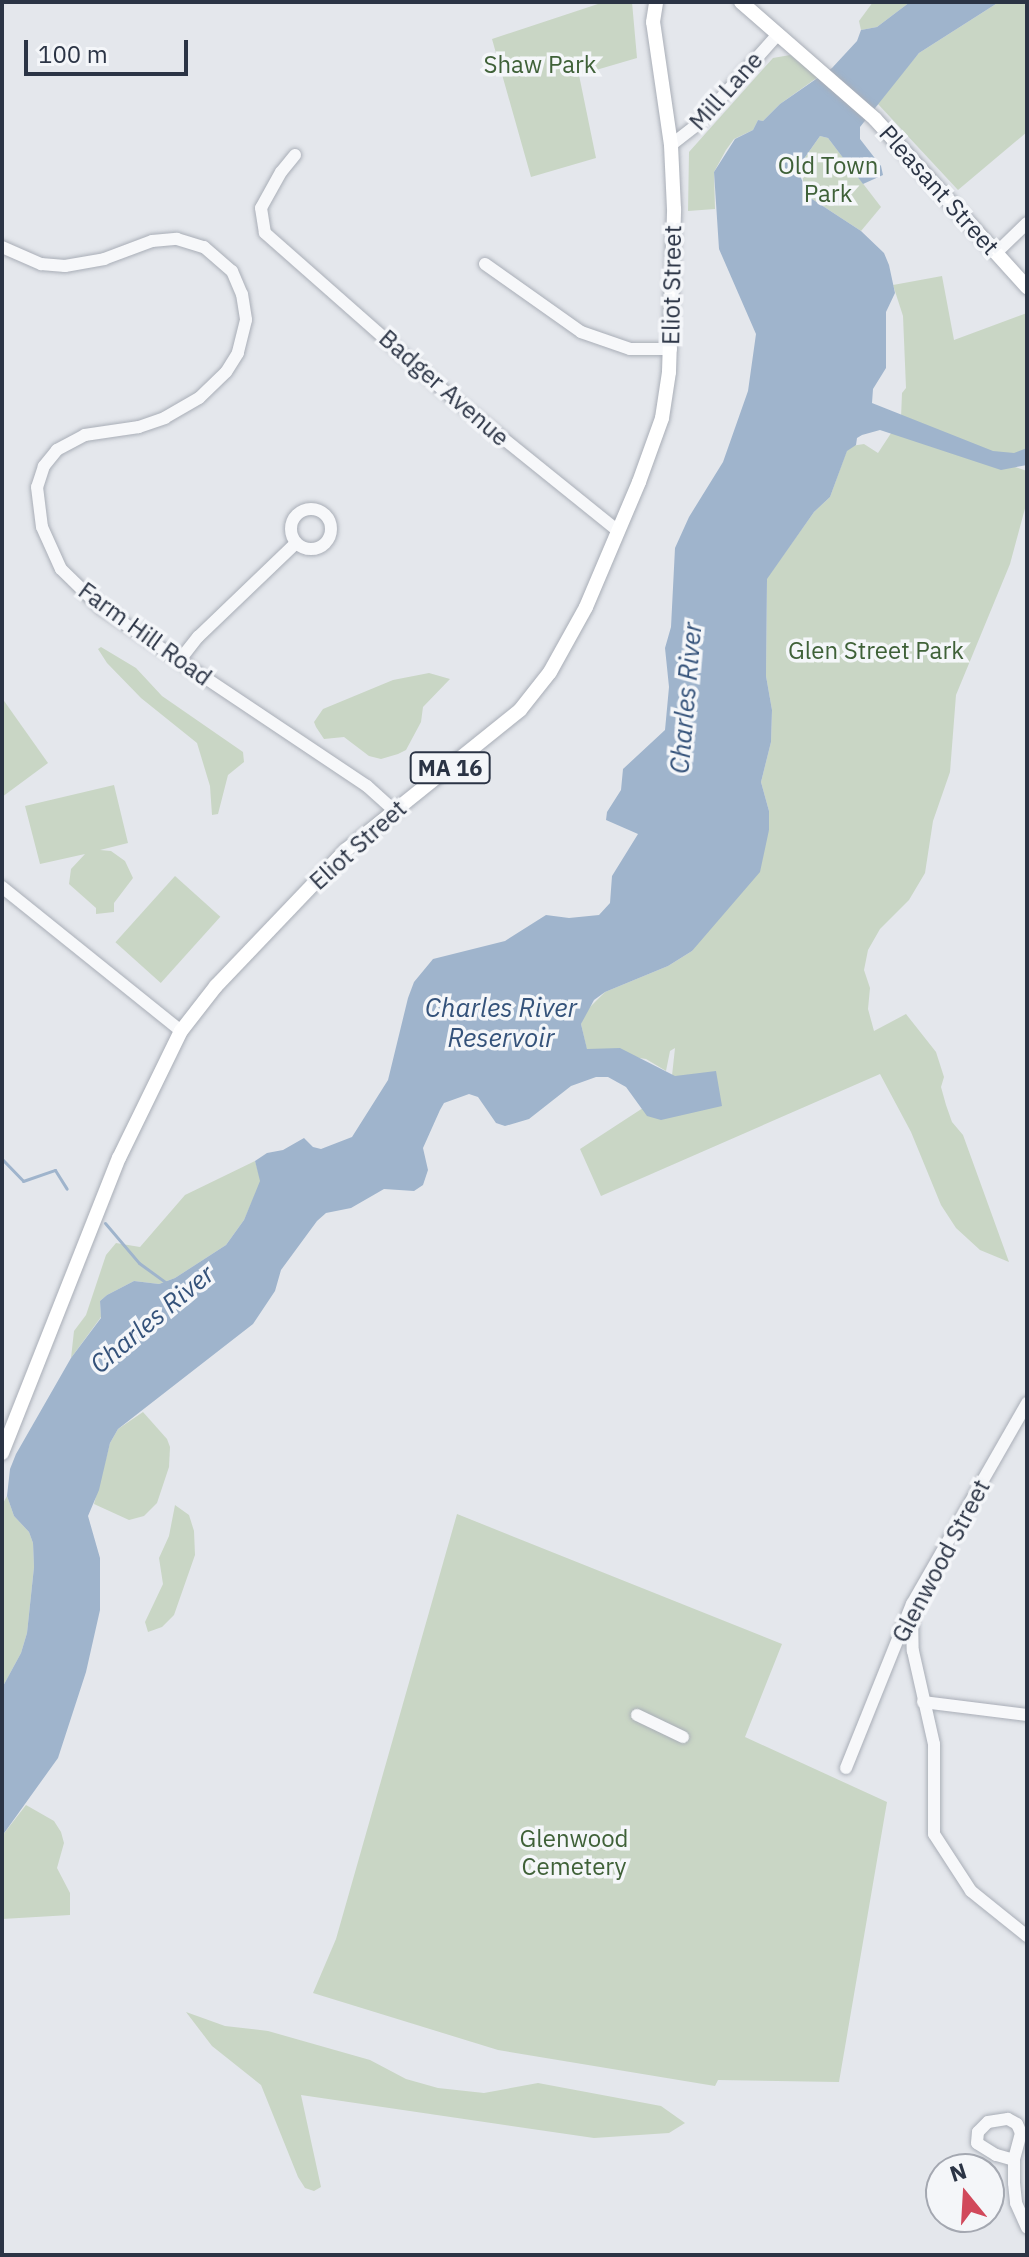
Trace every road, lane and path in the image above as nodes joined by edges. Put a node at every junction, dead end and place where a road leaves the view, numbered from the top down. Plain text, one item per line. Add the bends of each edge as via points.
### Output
1 (656, 2) edge
2 (741, 2) edge
3 (778, 34) junction
4 (671, 145) junction
5 (295, 155) dead end
6 (1027, 223) edge
7 (2, 247) edge
8 (996, 253) junction
9 (485, 264) dead end
10 (1027, 287) edge
11 (671, 349) junction
12 (618, 531) junction
13 (296, 543) dead end
14 (179, 661) junction
15 (394, 810) junction
16 (2, 887) edge
17 (181, 1031) junction
18 (1027, 1403) edge
19 (2, 1453) edge
20 (912, 1604) junction
21 (923, 1702) junction
22 (637, 1715) dead end
23 (1027, 1715) edge
24 (683, 1737) dead end
25 (846, 1768) dead end
26 (1027, 1936) edge
27 (1014, 2160) dead end
28 (1027, 2228) edge

1 - 4 main road, Eliot Street / MA 16 via 654,33
2 - 3 main road, Pleasant Street
3 - 4 street, Mill Lane via 697,125
3 - 8 main road, Pleasant Street via 875,119
4 - 11 main road, Eliot Street / MA 16
5 - 12 street, Badger Avenue via 261,208 262,227 273,241 442,389
6 - 8 street
7 - 14 street, Farm Hill Road via 41,264 65,266 177,239 215,254 238,282 245,332 238,353 218,381 189,405 152,424 66,443 44,466 37,487 45,537 70,580
8 - 10 main road, Pleasant Street
9 - 11 street via 581,332 630,349
11 - 12 main road, Eliot Street / MA 16 via 662,418
12 - 15 main road, Eliot Street / MA 16 via 569,641 531,698 494,734
13 - 14 street
14 - 15 street, Farm Hill Road via 367,786
15 - 17 main road, Eliot Street / MA 16 via 277,920
16 - 17 street
17 - 19 main road, Eliot Street / MA 16 via 119,1158
18 - 20 street, Glenwood Street
20 - 21 street via 913,1651
20 - 25 street, Glenwood Street
21 - 23 street
21 - 26 street via 934,1744 934,1834 971,1891
22 - 24 street
27 - 28 street via 1016,2203

